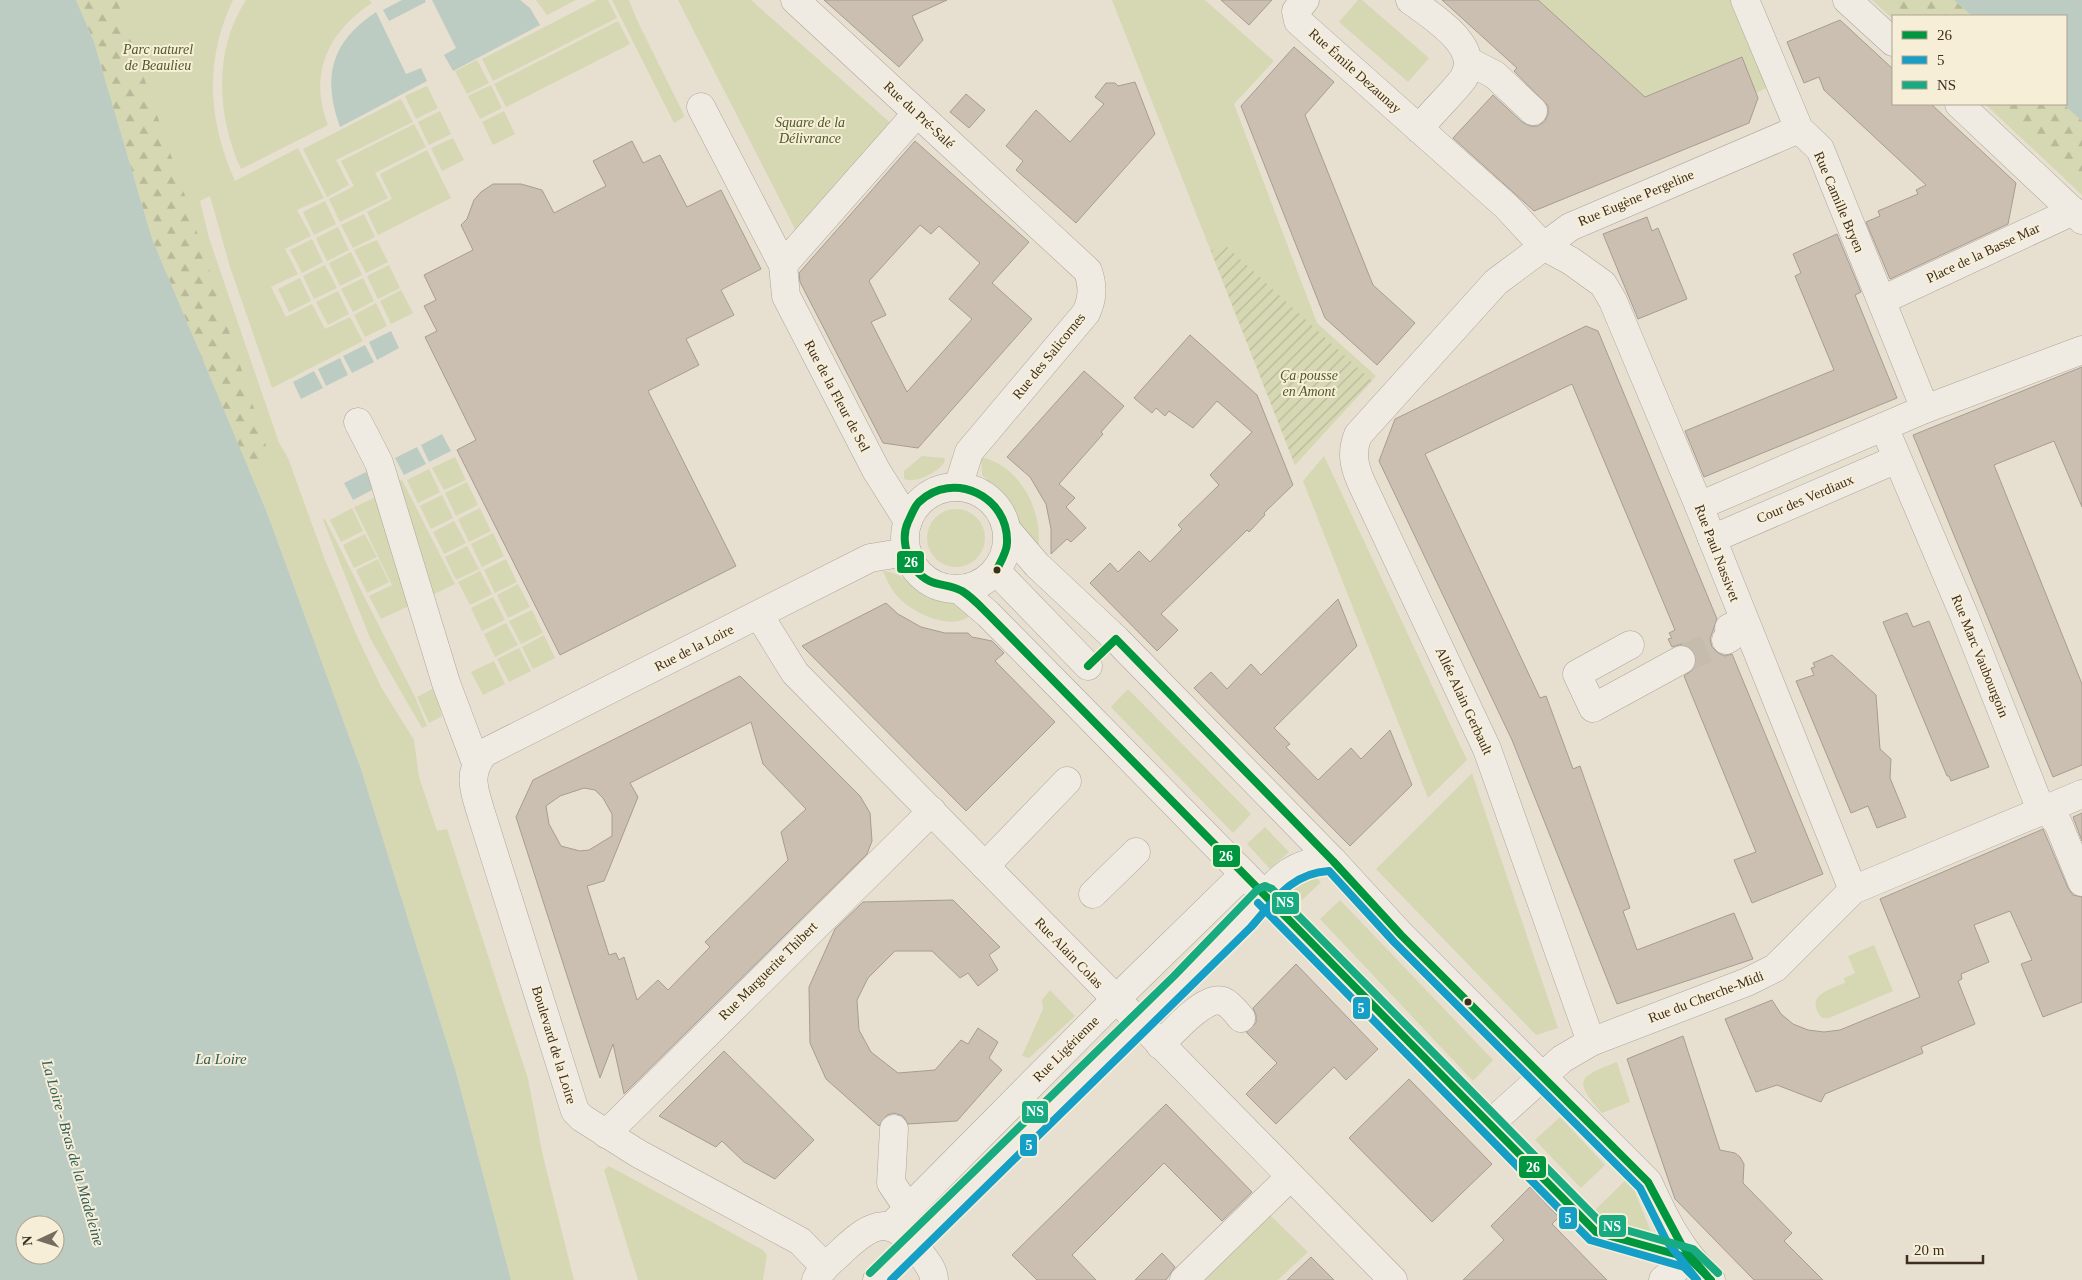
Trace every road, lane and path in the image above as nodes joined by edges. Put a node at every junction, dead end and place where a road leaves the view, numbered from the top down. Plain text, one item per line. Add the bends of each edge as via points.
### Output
1 (795, 0) edge
2 (1410, 0) edge
3 (1744, 0) edge
4 (1847, 0) edge
5 (1300, 5) edge
6 (1892, 41) edge
7 (1468, 61) junction
8 (1960, 105) edge
9 (701, 107) dead end
10 (1533, 111) dead end
11 (917, 113) junction
12 (1420, 128) junction
13 (1799, 129) junction
14 (2077, 216) edge
15 (1045, 229) joint
16 (1543, 246) junction
17 (782, 265) junction
18 (1893, 295) dead end
19 (2082, 350) edge
20 (1407, 381) joint
21 (1925, 409) junction
22 (358, 422) dead end
23 (1884, 427) junction
24 (1897, 460) junction
25 (958, 487) junction
26 (1699, 506) junction
27 (908, 520) junction
28 (1007, 530) junction
29 (1712, 539) junction
30 (907, 552) junction
31 (996, 571) junction
32 (960, 590) junction
33 (759, 615) junction
34 (1116, 639) junction
35 (1630, 645) dead end
36 (1681, 660) tunnel mouth
37 (1088, 666) junction
38 (1065, 692) junction
39 (480, 758) junction
40 (1067, 781) dead end
41 (2082, 794) edge
42 (2046, 809) junction
43 (932, 811) junction
44 (1136, 852) dead end
45 (1332, 861) junction
46 (985, 866) junction
47 (1244, 874) junction
48 (2082, 882) edge
49 (1853, 890) junction
50 (1092, 894) dead end
51 (1265, 896) junction
52 (1115, 1000) junction
53 (1241, 1018) dead end
54 (1139, 1024) junction
55 (1591, 1042) junction
56 (1160, 1044) junction
57 (1543, 1075) junction
58 (1491, 1123) junction
59 (894, 1128) dead end
60 (606, 1134) junction
61 (1290, 1177) junction
62 (899, 1217) junction
63 (913, 1244) junction
64 (1689, 1258) junction
65 (821, 1273) edge
66 (877, 1280) edge
67 (934, 1280) edge
68 (1184, 1280) edge
69 (1393, 1280) edge
70 (1663, 1280) edge
71 (1711, 1280) edge

1 - 11 street, Rue du Pré-Salé
2 - 7 street via 1461,41
3 - 13 street, Rue Camille Bryen
4 - 6 street
5 - 12 street, Rue Émile Dezaunay via 1298,21
7 - 10 street via 1495,74
7 - 12 street via 1464,77
8 - 14 street
9 - 17 street
11 - 15 street, Rue du Pré-Salé
11 - 17 street
12 - 16 street, Rue Émile Dezaunay via 1506,206
13 - 16 street, Rue Eugène Pergeline via 1577,223
13 - 21 street, Rue Camille Bryen via 1820,149
14 - 18 street, Place de la Basse Mar
15 - 25 street, Rue des Salicornes via 1088,271 1092,284 1090,305 1056,351 969,452
16 - 20 street, Rue Eugène Pergeline via 1496,282
16 - 26 street, Rue Paul Nassivet via 1603,284 1614,302
17 - 27 street, Rue de la Fleur de Sel via 786,296 871,462
19 - 21 street
20 - 55 street, Allée Alain Gerbault via 1358,435 1354,449 1356,471 1487,748
21 - 23 street
22 - 39 street via 378,463 446,683
23 - 24 street, Rue Marc Vaubourgoin
23 - 26 street
24 - 29 street, Cour des Verdiaux
24 - 42 street, Rue Marc Vaubourgoin via 1964,615 2037,800
25 - 27 street via 944,488 928,495
25 - 28 street via 989,498 1002,514
26 - 29 street, Rue Paul Nassivet
27 - 30 street
28 - 31 street via 1006,552
28 - 34 street via 1037,564
29 - 49 street, Rue Paul Nassivet via 1735,630
30 - 32 street via 915,570 926,581
30 - 33 street, Rue de la Loire via 870,558
31 - 32 street via 982,583
31 - 37 street
32 - 38 street
33 - 39 street, Rue de la Loire
33 - 43 street, Rue Alain Colas via 795,673
34 - 37 street
34 - 45 street
35 - 36 street via 1577,674 1592,708
37 - 38 street
38 - 47 street
39 - 60 street, Boulevard de la Loire via 473,786 570,1102 582,1118
40 - 46 street
41 - 42 street, Rue du Cherche-Midi
42 - 48 street, Rue Marc Vaubourgoin via 2058,823
42 - 49 street, Rue du Cherche-Midi
43 - 46 street, Rue Alain Colas
43 - 60 street, Rue Marguerite Thibert
44 - 50 street
45 - 51 street via 1315,860 1282,874
45 - 57 street
46 - 52 street, Rue Alain Colas
47 - 51 street
47 - 52 street, Rue Ligérienne
49 - 55 street, Rue du Cherche-Midi via 1775,968 1764,975
51 - 54 street
51 - 58 street
52 - 54 street, Rue Alain Colas
52 - 62 street, Rue Ligérienne
53 - 56 street via 1225,1002 1214,1001 1202,1006
54 - 56 street, Rue Alain Colas
54 - 63 street
55 - 57 street, Rue du Cherche-Midi
56 - 61 street, Rue Alain Colas
57 - 58 street, Rue du Cherche-Midi
57 - 64 street via 1648,1182
58 - 64 street via 1596,1232
59 - 62 street via 891,1183
60 - 65 street, Boulevard de la Loire via 800,1242
61 - 68 street
61 - 69 street, Rue Alain Colas
62 - 63 street via 898,1230
62 - 65 street via 861,1233
63 - 66 street
63 - 67 street via 931,1268
64 - 70 street
64 - 71 street

